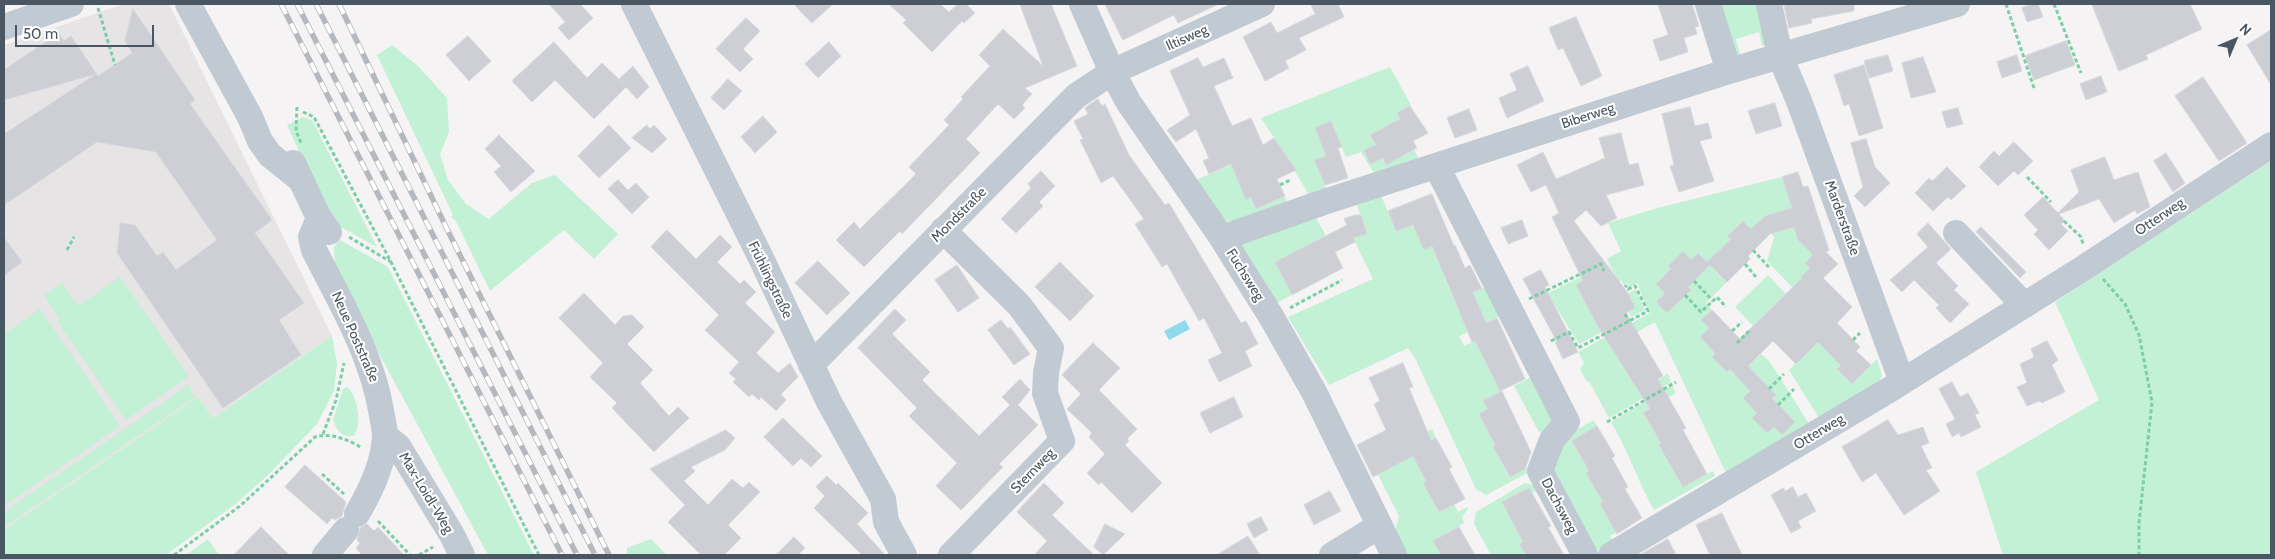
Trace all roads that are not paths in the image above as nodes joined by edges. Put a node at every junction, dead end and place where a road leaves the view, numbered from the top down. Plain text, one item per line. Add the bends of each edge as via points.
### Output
1 (71, 4) edge
2 (188, 4) edge
3 (1082, 4) edge
4 (1262, 4) edge
5 (1708, 4) edge
6 (1769, 4) edge
7 (1958, 4) edge
8 (643, 8) edge
9 (4, 27) edge
10 (1780, 56) junction
11 (1729, 71) junction
12 (1112, 72) junction
13 (2271, 145) edge
14 (1437, 167) junction
15 (943, 230) junction
16 (1956, 233) dead end
17 (1222, 238) junction
18 (2024, 305) junction
19 (811, 365) junction
20 (1902, 382) junction
21 (385, 436) junction
22 (1379, 526) junction
23 (325, 555) edge
24 (462, 555) edge
25 (904, 555) edge
26 (951, 555) edge
27 (1332, 555) edge
28 (1394, 555) edge
29 (1585, 555) edge
30 (1612, 555) edge

1 - 9 street
2 - 21 street, Neue Poststraße via 260,141 270,155 300,179 324,225 330,252 327,275 358,337 376,384
3 - 12 street, Fuchsweg
4 - 12 street, Iltisweg
5 - 11 street
6 - 10 street, Marderstraße
7 - 10 street, Biberweg
8 - 19 street, Frühlingstraße
10 - 11 street, Biberweg
10 - 20 street, Marderstraße
11 - 14 street, Biberweg
12 - 15 street, Mondstraße via 1076,96
12 - 17 street, Fuchsweg via 1129,103
13 - 18 street, Otterweg
14 - 17 street, Biberweg
14 - 29 street, Dachsweg via 1567,422 1552,440 1540,471
15 - 19 street, Mondstraße
15 - 26 street, Sternweg via 1019,305 1051,348 1045,393 1062,441
16 - 18 street
17 - 22 street, Fuchsweg via 1314,392
18 - 20 street, Otterweg
19 - 25 street, Frühlingstraße via 883,499 886,522
20 - 30 street, Otterweg
21 - 23 street, Neue Poststraße via 371,487 356,515
21 - 24 street, Max-Loidl-Weg via 398,446
22 - 27 street
22 - 28 street, Fuchsweg

